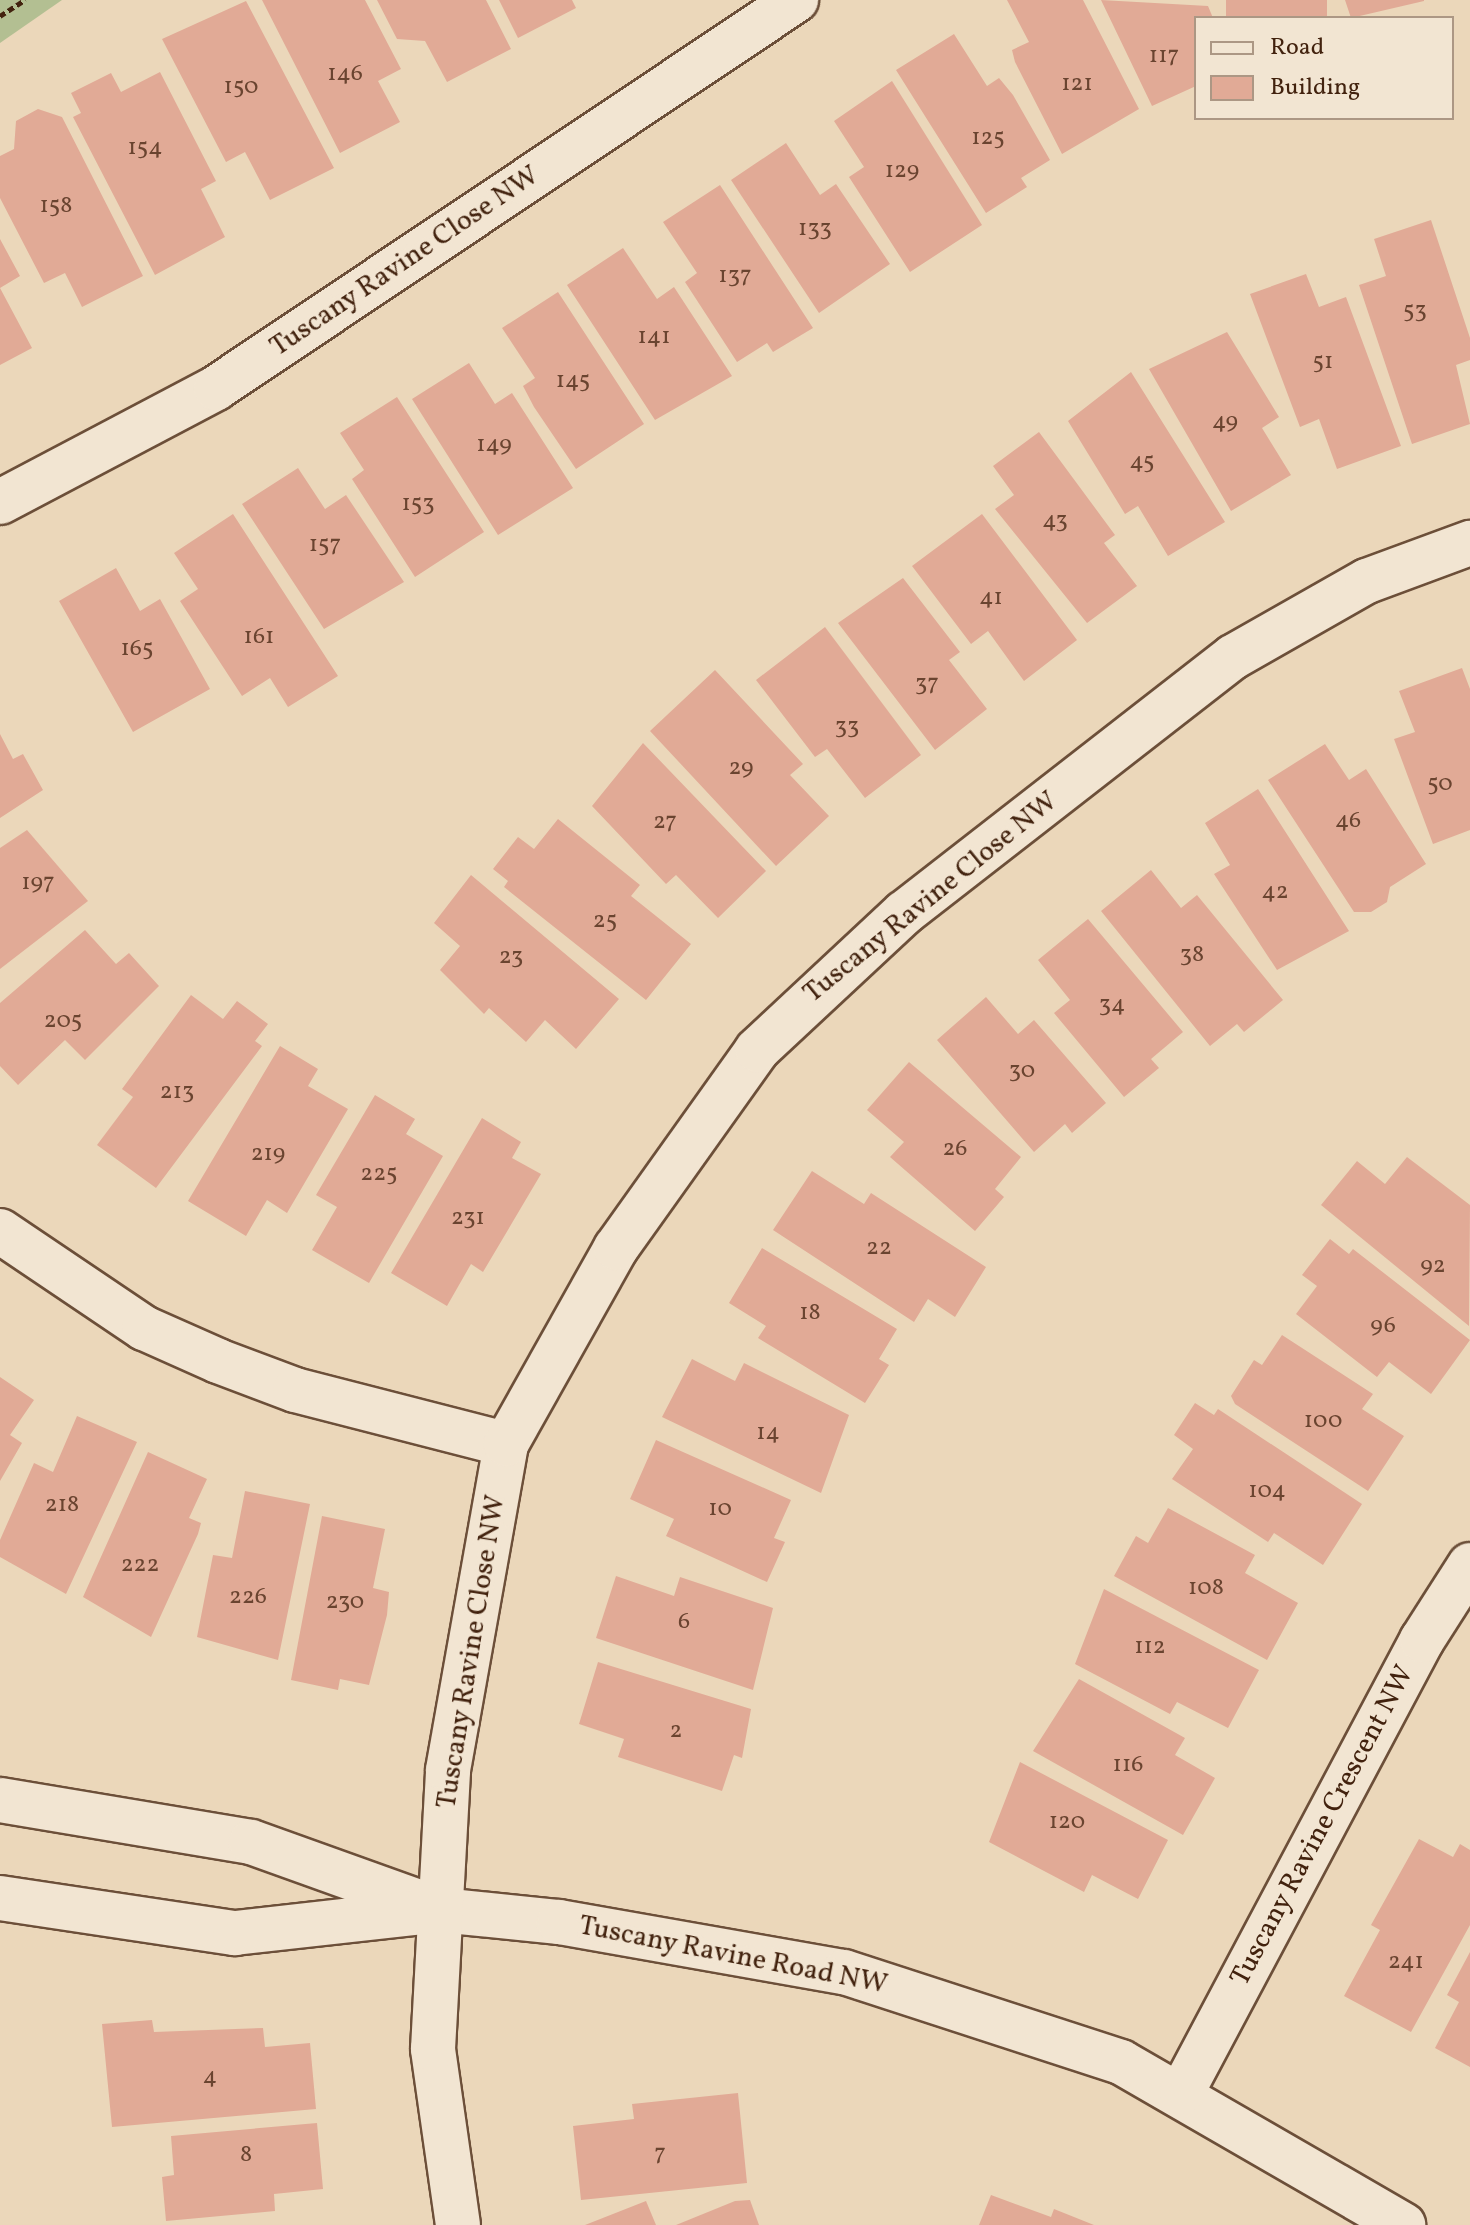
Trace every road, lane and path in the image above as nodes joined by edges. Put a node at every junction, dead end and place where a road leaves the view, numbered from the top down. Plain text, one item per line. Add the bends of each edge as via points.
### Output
1 (25, 0) edge
2 (796, 0) edge
3 (0, 16) edge
4 (0, 502) edge
5 (1470, 543) edge
6 (0, 1231) edge
7 (506, 1444) junction
8 (1470, 1565) edge
9 (0, 1800) edge
10 (0, 1898) edge
11 (440, 1910) junction
12 (1182, 2092) junction
13 (458, 2225) edge
14 (1403, 2225) edge

1 - 3 path
2 - 4 street, Tuscany Ravine Close NW via 216,388
5 - 7 street, Tuscany Ravine Close NW via 1367,581 1233,657 828,978 757,1050 658,1179
6 - 7 street via 144,1328 218,1361 295,1390
7 - 11 street, Tuscany Ravine Close NW via 448,1770
8 - 12 street, Tuscany Ravine Crescent NW via 1422,1640
9 - 11 street, Tuscany Ravine Road NW via 251,1842
10 - 11 street, Tuscany Ravine Road NW via 235,1933
11 - 12 street, Tuscany Ravine Road NW via 559,1922 844,1972 1121,2062
11 - 13 street, Tuscany Ravine Close NW via 433,2049
12 - 14 street, Tuscany Ravine Road NW

